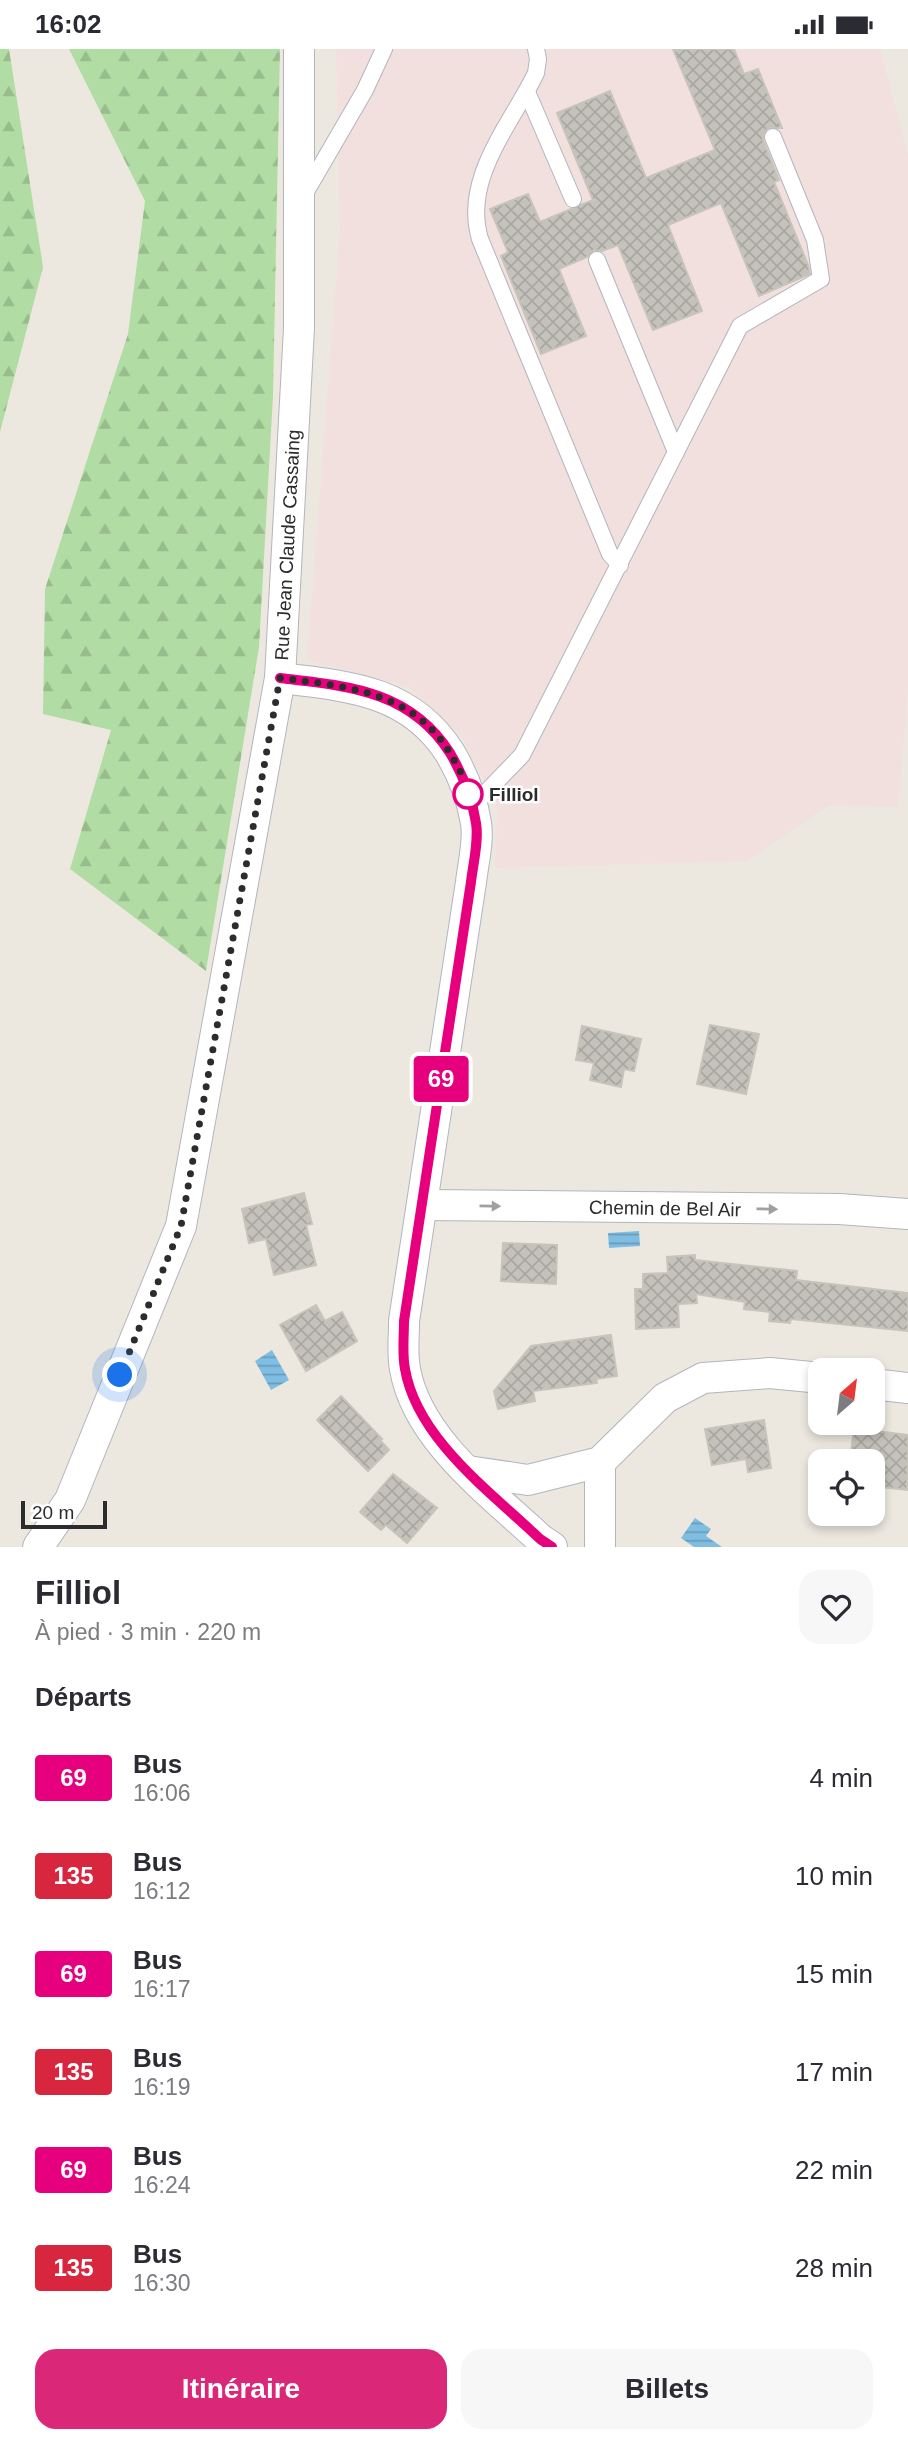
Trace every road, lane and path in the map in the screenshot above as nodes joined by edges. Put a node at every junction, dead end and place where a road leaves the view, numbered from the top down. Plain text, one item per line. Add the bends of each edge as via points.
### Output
1 (299, 49) edge
2 (384, 49) edge
3 (537, 49) edge
4 (527, 92) junction
5 (773, 137) dead end
6 (573, 199) dead end
7 (299, 203) junction
8 (597, 260) dead end
9 (676, 452) junction
10 (620, 565) junction
11 (280, 678) junction
12 (472, 807) junction
13 (422, 1205) junction
14 (908, 1214) edge
15 (808, 1377) edge
16 (886, 1385) edge
17 (908, 1388) edge
18 (600, 1462) junction
19 (468, 1471) junction
20 (38, 1547) edge
21 (552, 1547) edge
22 (600, 1547) edge

1 - 7 street, Rue Jean Claude Cassaing
2 - 7 lane
3 - 4 lane via 536,73
4 - 6 lane
4 - 10 lane via 486,165 475,221 610,554
5 - 9 lane via 815,240 821,278 740,326
7 - 11 street, Rue Jean Claude Cassaing via 299,328
8 - 9 lane
9 - 10 lane
10 - 12 lane via 522,755
11 - 12 street via 346,686 411,711 438,734 464,775
11 - 20 street, Rue Jean Claude Cassaing via 181,1226 70,1500
12 - 13 street via 477,825 471,882
13 -> 14 street, Chemin de Bel Air via 839,1209
13 - 19 street via 404,1321 404,1369 419,1413
15 - 18 street via 771,1373 703,1378 665,1398
16 - 17 street
18 - 19 street via 528,1480
18 - 22 street
19 - 21 street

